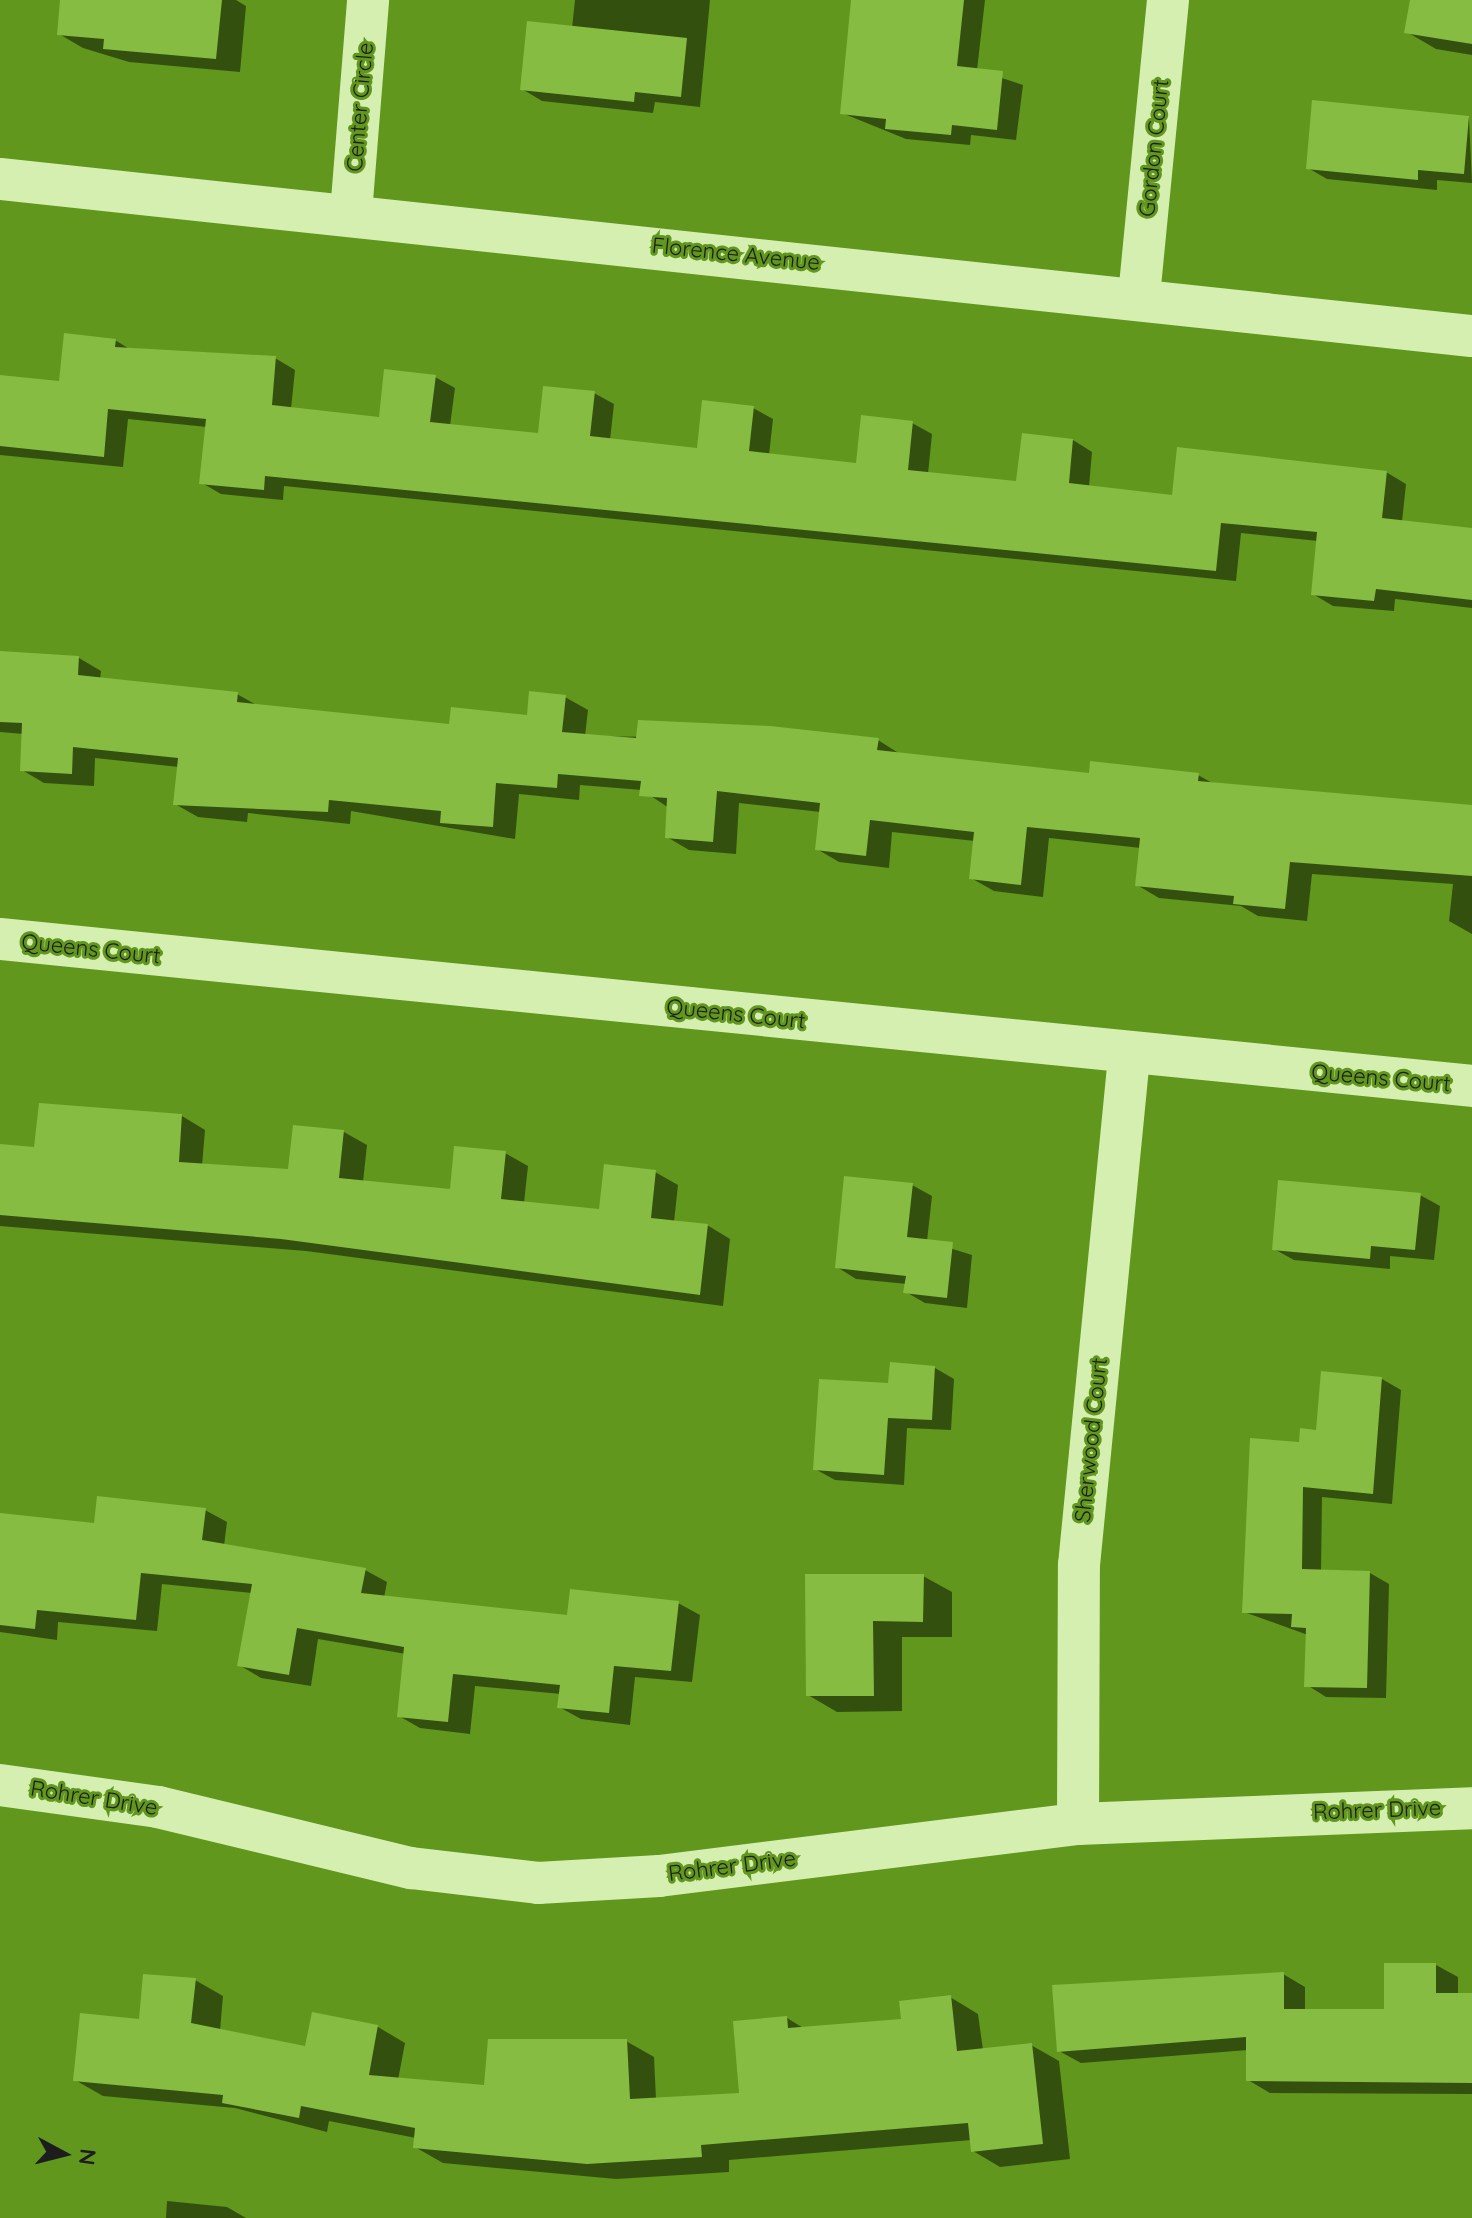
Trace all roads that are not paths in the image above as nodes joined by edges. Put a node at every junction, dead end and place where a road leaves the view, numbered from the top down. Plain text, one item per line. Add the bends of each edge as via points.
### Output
1 (368, 0) edge
2 (1168, 0) edge
3 (0, 179) edge
4 (351, 213) junction
5 (1139, 296) junction
6 (1472, 336) edge
7 (0, 939) edge
8 (1129, 1057) junction
9 (1472, 1086) edge
10 (0, 1785) edge
11 (1472, 1808) edge
12 (1078, 1824) junction

1 - 4 street, Center Circle
2 - 5 street, Gordon Court
3 - 4 street, Florence Avenue
4 - 5 street, Florence Avenue
5 - 6 street, Florence Avenue
7 - 8 street, Queens Court
8 - 9 street, Queens Court
8 - 12 street, Sherwood Court via 1079,1565
10 - 12 street, Rohrer Drive via 158,1807 411,1868 538,1883 659,1876
11 - 12 street, Rohrer Drive

